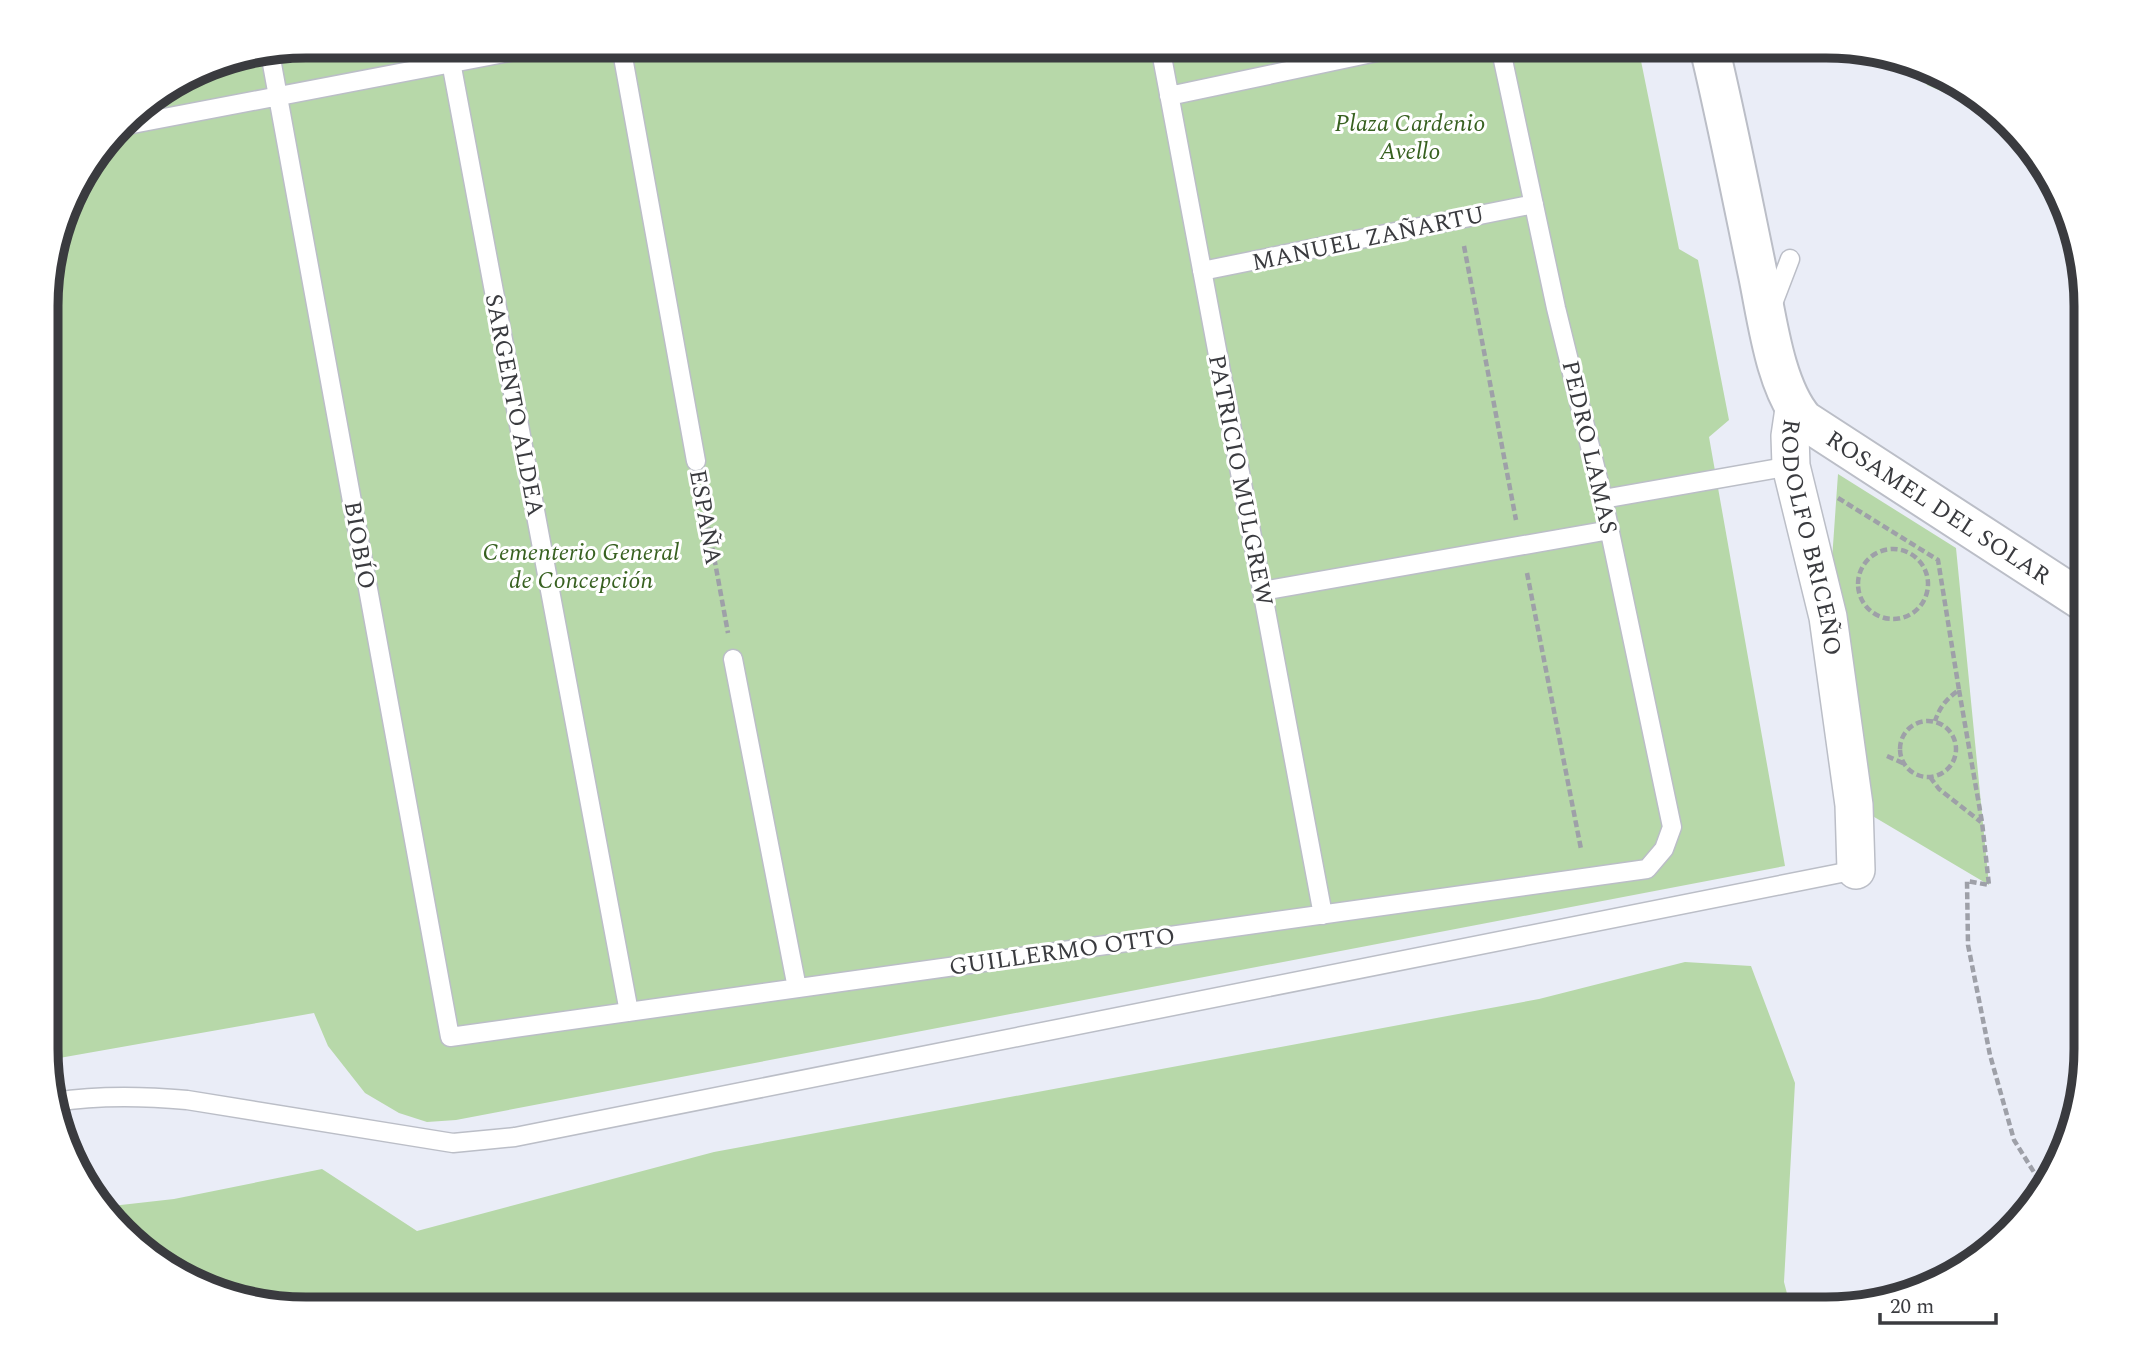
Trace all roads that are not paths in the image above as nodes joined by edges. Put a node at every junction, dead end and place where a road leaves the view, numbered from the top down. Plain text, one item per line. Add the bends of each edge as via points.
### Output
1 (434, 58) edge
2 (451, 58) edge
3 (623, 58) edge
4 (1162, 58) edge
5 (1348, 58) edge
6 (1503, 58) edge
7 (1712, 58) edge
8 (272, 60) edge
9 (279, 96) junction
10 (1169, 96) junction
11 (138, 123) edge
12 (1534, 204) junction
13 (1790, 259) dead end
14 (1202, 271) junction
15 (1768, 320) junction
16 (1794, 409) junction
17 (696, 461) road end
18 (1791, 466) junction
19 (1603, 499) junction
20 (1610, 530) junction
21 (1262, 591) junction
22 (2074, 595) edge
23 (733, 659) road end
24 (1664, 849) joint
25 (1856, 870) joint
26 (1323, 915) junction
27 (797, 988) junction
28 (629, 1012) junction
29 (450, 1037) joint
30 (64, 1101) edge

1 - 9 lane
2 - 28 lane, SARGENTO ALDEA
3 - 17 lane, ESPAÑA
4 - 10 lane, PATRICIO MULGREW
5 - 10 lane
6 - 12 lane, PEDRO LAMAS
7 - 15 street, RODOLFO BRICEÑO
8 - 9 lane, BIOBÍO
9 - 11 lane
9 - 29 lane, BIOBÍO
10 - 14 lane, PATRICIO MULGREW
12 - 14 lane, MANUEL ZAÑARTU
12 - 19 lane, PEDRO LAMAS
13 - 15 lane
14 - 21 lane, PATRICIO MULGREW
15 - 16 street, RODOLFO BRICEÑO via 1784,390
16 - 18 street, RODOLFO BRICEÑO
16 - 22 street, ROSAMEL DEL SOLAR via 1804,420
18 - 19 lane
18 - 25 street, RODOLFO BRICEÑO via 1828,617 1854,804
19 - 20 lane, PEDRO LAMAS
20 - 21 lane
20 - 24 lane, PEDRO LAMAS via 1672,827
21 - 26 lane, PATRICIO MULGREW
23 - 27 lane
24 - 26 lane, GUILLERMO OTTO via 1647,869
25 - 30 lane via 515,1137 453,1143 146,1096
26 - 27 lane, GUILLERMO OTTO
27 - 28 lane, GUILLERMO OTTO
28 - 29 lane, GUILLERMO OTTO

